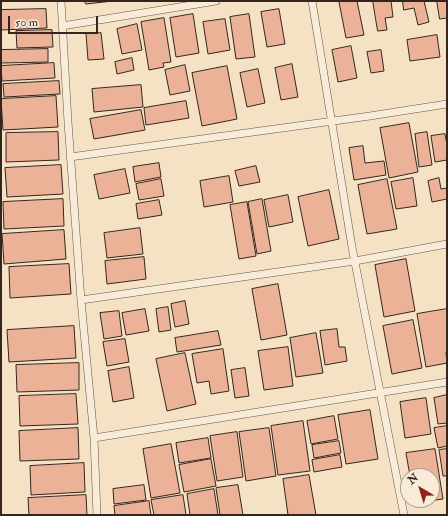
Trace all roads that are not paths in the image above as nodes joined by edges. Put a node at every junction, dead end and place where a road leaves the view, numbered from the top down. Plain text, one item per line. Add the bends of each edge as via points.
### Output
1 (61, 1) edge
2 (216, 1) edge
3 (312, 1) edge
4 (62, 26) junction
5 (447, 104) edge
6 (331, 121) junction
7 (70, 156) junction
8 (447, 244) edge
9 (355, 261) junction
10 (81, 300) junction
11 (447, 382) edge
12 (381, 393) junction
13 (94, 438) junction
14 (97, 515) edge
15 (404, 515) edge

1 - 4 lane
2 - 4 lane
3 - 6 lane
4 - 7 lane
5 - 6 lane
6 - 7 lane
6 - 9 lane
7 - 10 lane
8 - 9 lane
9 - 10 lane
9 - 12 lane
10 - 13 lane
11 - 12 lane
12 - 13 lane
12 - 15 lane
13 - 14 lane

